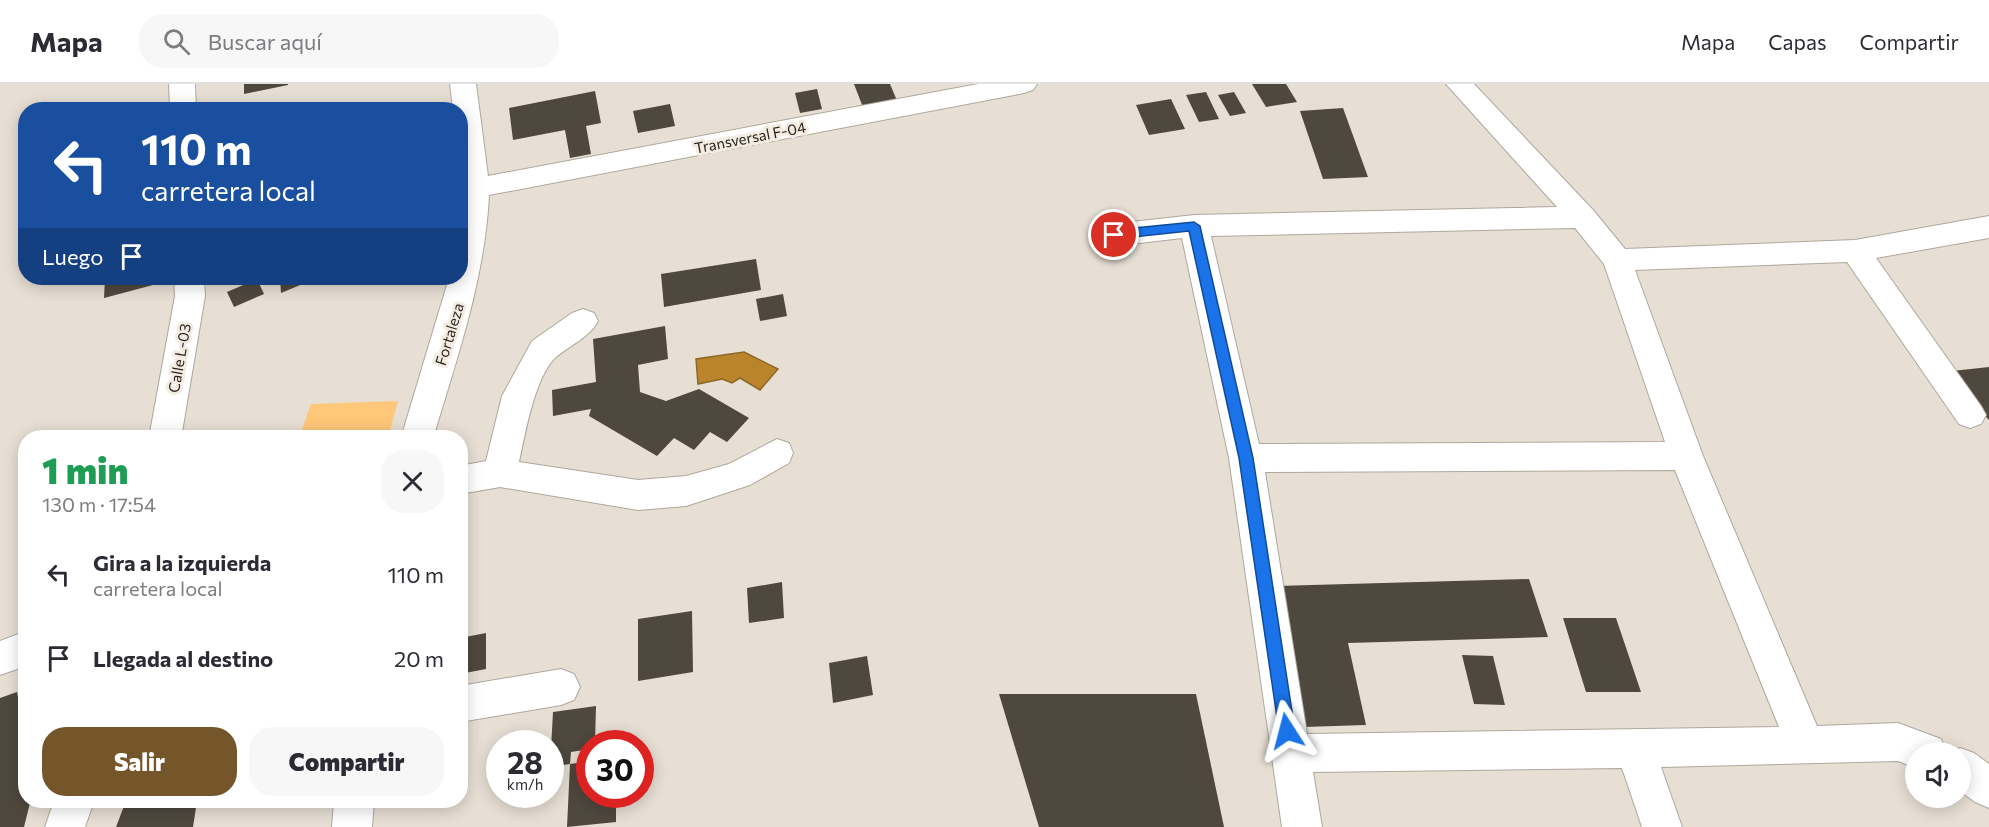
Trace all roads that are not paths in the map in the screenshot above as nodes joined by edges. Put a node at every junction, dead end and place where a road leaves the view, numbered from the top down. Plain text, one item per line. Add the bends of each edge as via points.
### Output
1 (182, 84) edge
2 (463, 84) edge
3 (1024, 84) edge
4 (1459, 84) edge
5 (183, 102) edge
6 (465, 102) edge
7 (468, 127) edge
8 (475, 188) junction
9 (1583, 217) junction
10 (1194, 226) junction
11 (1989, 227) edge
12 (1114, 235) dead end
13 (1855, 251) junction
14 (468, 259) edge
15 (1617, 260) junction
16 (189, 285) edge
17 (463, 285) edge
18 (584, 321) dead end
19 (1970, 415) dead end
20 (166, 430) edge
21 (419, 430) edge
22 (777, 453) dead end
23 (1686, 456) junction
24 (1246, 458) junction
25 (500, 473) junction
26 (468, 479) edge
27 (18, 651) edge
28 (0, 658) edge
29 (561, 687) dead end
30 (468, 703) edge
31 (1905, 745) edge
32 (1806, 746) junction
33 (1635, 748) junction
34 (1291, 753) junction
35 (1971, 775) edge
36 (1989, 788) edge
37 (72, 808) edge
38 (353, 808) edge
39 (65, 827) edge
40 (352, 827) edge
41 (1302, 827) edge
42 (1662, 827) edge

1 - 5 street
2 - 6 street, Fortaleza
3 - 8 street, Transversal F-04
4 - 9 street
7 - 8 street, Fortaleza
8 - 14 street, Fortaleza
9 - 10 street
9 - 15 street
10 - 12 street
10 - 24 street
11 - 13 street
13 - 15 street
13 - 19 street
15 - 23 street
16 - 20 street, Calle L-03
17 - 21 street, Fortaleza
18 - 25 street via 543,350 518,396
22 - 25 street via 738,475 696,488 638,495
23 - 24 street
23 - 32 street
24 - 34 street
25 - 26 street
27 - 28 street
29 - 30 street
31 - 32 street
32 - 33 street
33 - 34 street
33 - 42 street
34 - 41 street
35 - 36 street
37 - 39 street
38 - 40 street

